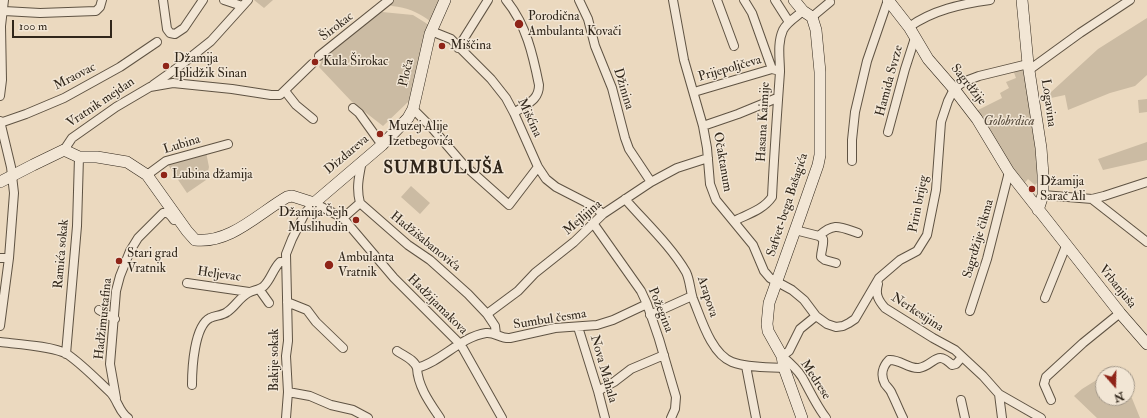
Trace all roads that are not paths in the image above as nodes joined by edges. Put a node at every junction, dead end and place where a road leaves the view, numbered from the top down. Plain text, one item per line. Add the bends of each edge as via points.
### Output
1 (4, 0) edge
2 (102, 0) edge
3 (163, 0) edge
4 (203, 0) edge
5 (224, 0) edge
6 (389, 0) edge
7 (445, 0) edge
8 (488, 0) edge
9 (506, 0) edge
10 (579, 0) edge
11 (673, 0) edge
12 (717, 0) edge
13 (744, 0) edge
14 (775, 0) edge
15 (794, 0) edge
16 (888, 0) edge
17 (990, 0) edge
18 (1022, 0) edge
19 (1130, 0) edge
20 (830, 2) dead end
21 (245, 3) edge
22 (4, 11) junction
23 (808, 14) junction
24 (789, 22) junction
25 (909, 27) junction
26 (431, 31) junction
27 (915, 38) junction
28 (157, 42) dead end
29 (734, 46) dead end
30 (458, 48) junction
31 (319, 56) dead end
32 (312, 64) dead end
33 (1029, 67) junction
34 (776, 70) junction
35 (1, 72) edge
36 (150, 87) junction
37 (954, 89) junction
38 (285, 91) junction
39 (694, 92) junction
40 (0, 96) edge
41 (777, 98) junction
42 (353, 108) dead end
43 (413, 109) junction
44 (514, 113) junction
45 (312, 119) dead end
46 (0, 122) edge
47 (703, 126) junction
48 (888, 132) dead end
49 (228, 144) dead end
50 (382, 145) junction
51 (64, 150) junction
52 (79, 156) junction
53 (708, 158) junction
54 (362, 161) junction
55 (852, 161) dead end
56 (538, 167) junction
57 (1009, 172) junction
58 (147, 175) junction
59 (12, 176) junction
60 (0, 182) edge
61 (651, 182) junction
62 (1147, 182) edge
63 (1043, 195) junction
64 (1092, 198) junction
65 (625, 199) junction
66 (314, 203) junction
67 (360, 203) junction
68 (1038, 210) junction
69 (603, 214) junction
70 (343, 218) junction
71 (734, 221) junction
72 (593, 222) junction
73 (186, 229) junction
74 (795, 230) junction
75 (858, 233) dead end
76 (819, 236) junction
77 (1147, 242) edge
78 (1066, 246) junction
79 (0, 258) edge
80 (9, 258) junction
81 (285, 262) junction
82 (836, 263) dead end
83 (879, 278) junction
84 (777, 281) junction
85 (187, 283) dead end
86 (259, 289) junction
87 (249, 292) junction
88 (692, 296) junction
89 (1045, 298) dead end
90 (287, 302) junction
91 (269, 303) dead end
92 (647, 304) junction
93 (99, 310) dead end
94 (970, 311) dead end
95 (1120, 313) junction
96 (487, 314) junction
97 (650, 315) junction
98 (816, 316) junction
99 (114, 319) junction
100 (0, 326) edge
101 (578, 327) junction
102 (496, 334) junction
103 (0, 342) edge
104 (459, 344) junction
105 (1147, 344) edge
106 (343, 348) dead end
107 (397, 351) dead end
108 (66, 354) junction
109 (664, 355) junction
110 (782, 356) junction
111 (962, 357) junction
112 (746, 366) junction
113 (416, 368) junction
114 (784, 368) junction
115 (192, 385) dead end
116 (598, 391) junction
117 (288, 392) junction
118 (999, 394) junction
119 (116, 398) junction
120 (961, 400) dead end
121 (1051, 400) dead end
122 (128, 418) edge
123 (286, 418) edge
124 (368, 418) edge
125 (440, 418) edge
126 (502, 418) edge
127 (605, 418) edge
128 (671, 418) edge
129 (756, 418) edge
130 (802, 418) edge
131 (826, 418) edge
132 (903, 418) edge
133 (964, 418) edge
134 (1002, 418) edge
135 (1040, 418) edge

1 - 22 street
2 - 22 street via 100,8 96,11
3 - 4 street via 167,30 175,34 184,28
5 - 21 street
6 - 31 street, Širokac
7 - 26 street, Ploča
8 - 30 street
9 - 44 street via 526,33 539,85 537,97
10 - 61 street, Džinina via 588,18 595,46 612,88 627,144
11 - 39 street, Očaktanum via 684,60
12 - 29 street, Prijepoljčeva
13 - 34 street, Prijepoljčeva
14 - 24 street
15 - 23 street, Safvet-bega Bašagića
16 - 25 street, Sagrdžije
16 - 55 street via 867,61 856,112
17 - 25 street via 948,8 933,13
18 - 33 street, Logavina
19 - 33 street
20 - 23 street, Hasana Kaimije
21 - 36 street via 211,41
22 - 35 street via 1,26
23 - 24 street, Hasana Kaimije
23 - 74 street, Safvet-bega Bašagića via 816,30 820,72 820,155
24 - 34 street, Hasana Kaimije via 783,30
25 - 27 street, Sagrdžije
26 - 30 street, Mišćina via 451,39
26 - 43 street, Ploča
27 - 37 street, Sagrdžije via 928,59
27 - 48 street, Hamida Svrze
28 - 46 street, Mraovac via 120,67 64,98
30 - 44 street, Mišćina via 491,79
32 - 38 street
33 - 37 street via 979,76 963,82
33 - 63 street, Logavina via 1041,148
34 - 39 street, Prijepoljčeva
34 - 41 street, Hasana Kaimije
35 - 40 street
36 - 38 street, Vratnik mejdan via 173,83 270,95 280,95
36 - 51 street, Vratnik mejdan via 72,138
37 - 57 street, Sagrdžije via 977,119
37 - 83 street, Pirin brijeg via 941,122 936,190 927,235 917,251 900,260
38 - 45 street
39 - 47 street, Očaktanum
41 - 47 street
41 - 71 street, Hasana Kaimije via 772,197 761,208
42 - 50 street, Dizdareva
43 - 50 street, Ploča via 408,118
43 - 56 street via 462,164 509,205
44 - 56 street, Mišćina
46 - 59 street
47 - 53 street, Očaktanum
49 - 58 street, Lubina via 166,161
50 - 54 street, Dizdareva
51 - 52 street
51 - 59 street, Vratnik mejdan
52 - 58 street via 127,162
52 - 108 street, Ramića sokak via 77,226
53 - 61 street, Mejlijina via 677,168
53 - 71 street, Očaktanum via 710,184 716,200
54 - 66 street, Dizdareva
54 - 67 street via 357,185
56 - 69 street, Mišćina via 550,183
57 - 68 street, Sagrdžije
57 - 94 street, Sagrdžije čikma via 987,258
58 - 73 street
59 - 60 street, Vratnik mejdan
59 - 80 street via 14,193
61 - 65 street, Mejlijina
62 - 64 street
63 - 64 street
63 - 68 street, Logavina
64 - 77 street
65 - 69 street, Mejlijina
65 - 88 street, Arapova via 687,273
66 - 70 street, Hadžijamakova
66 - 73 street via 286,196 226,235 205,241 195,240
66 - 81 street, Bakije sokak via 305,213 292,239
67 - 70 street
67 - 96 street, Hadžišabanovića via 408,245 430,260
68 - 78 street, Vrbanjuša
69 - 72 street, Mejlijina
70 - 104 street, Hadžijamakova via 394,278
71 - 84 street, Očaktanum via 753,245 764,272
72 - 92 street, Požegina via 641,291
72 - 96 street, Mejlijina via 574,242 534,273 518,291
73 - 99 street, Hadžimustafina via 166,212 138,238 120,276
74 - 76 street
74 - 84 street, Safvet-bega Bašagića
75 - 76 street via 833,227 827,228
76 - 82 street via 823,239 821,257
78 - 89 street
78 - 95 street, Vrbanjuša
79 - 80 street
80 - 100 street
81 - 86 street via 280,262 275,267 264,286
81 - 90 street, Bakije sokak
83 - 98 street, Pirin brijeg via 850,322 836,327
83 - 111 street, Nerkesijina via 876,292 880,303
84 - 98 street, Očaktanum via 799,295
84 - 110 street, Safvet-bega Bašagića via 769,303 767,324 768,332
85 - 87 street, Heljevac
86 - 87 street
86 - 91 street
87 - 115 street via 227,313 210,318 203,324 197,339
88 - 97 street
88 - 112 street, Arapova via 715,347 731,362
90 - 106 street via 307,310
90 - 117 street, Bakije sokak
92 - 97 street, Požegina
92 - 101 street, Sumbul česma via 597,325
93 - 99 street
95 - 105 street, Vrbanjuša
95 - 121 street via 1046,377 1044,384
96 - 102 street, Hadžišabanovića via 495,326
97 - 109 street, Požegina
98 - 110 street via 800,329 789,352
99 - 119 street, Hadžimustafina via 110,364
101 - 102 street, Sumbul česma via 555,328 510,338
101 - 116 street, Nova Mahala
102 - 104 street, Sumbul česma via 482,334
103 - 108 street via 51,349
104 - 113 street, Sumbul česma via 430,363
104 - 126 street, Hadžijamakova
107 - 113 street via 411,360
108 - 119 street
109 - 116 street via 630,369
109 - 128 street, Požegina via 676,397
110 - 114 street, Safvet-bega Bašagića
110 - 131 street, Medrese via 802,377
111 - 118 street, Nerkesijina
111 - 132 street via 952,365 942,357 938,358 921,368 889,360 882,370 883,380
112 - 114 street, Arapova
112 - 129 street
113 - 125 street via 427,401
114 - 130 street, Safvet-bega Bašagića
116 - 127 street, Nova Mahala
117 - 123 street, Bakije sokak
117 - 124 street via 310,396 331,405 353,410
118 - 134 street
118 - 135 street, Nerkesijina
119 - 122 street
120 - 133 street

